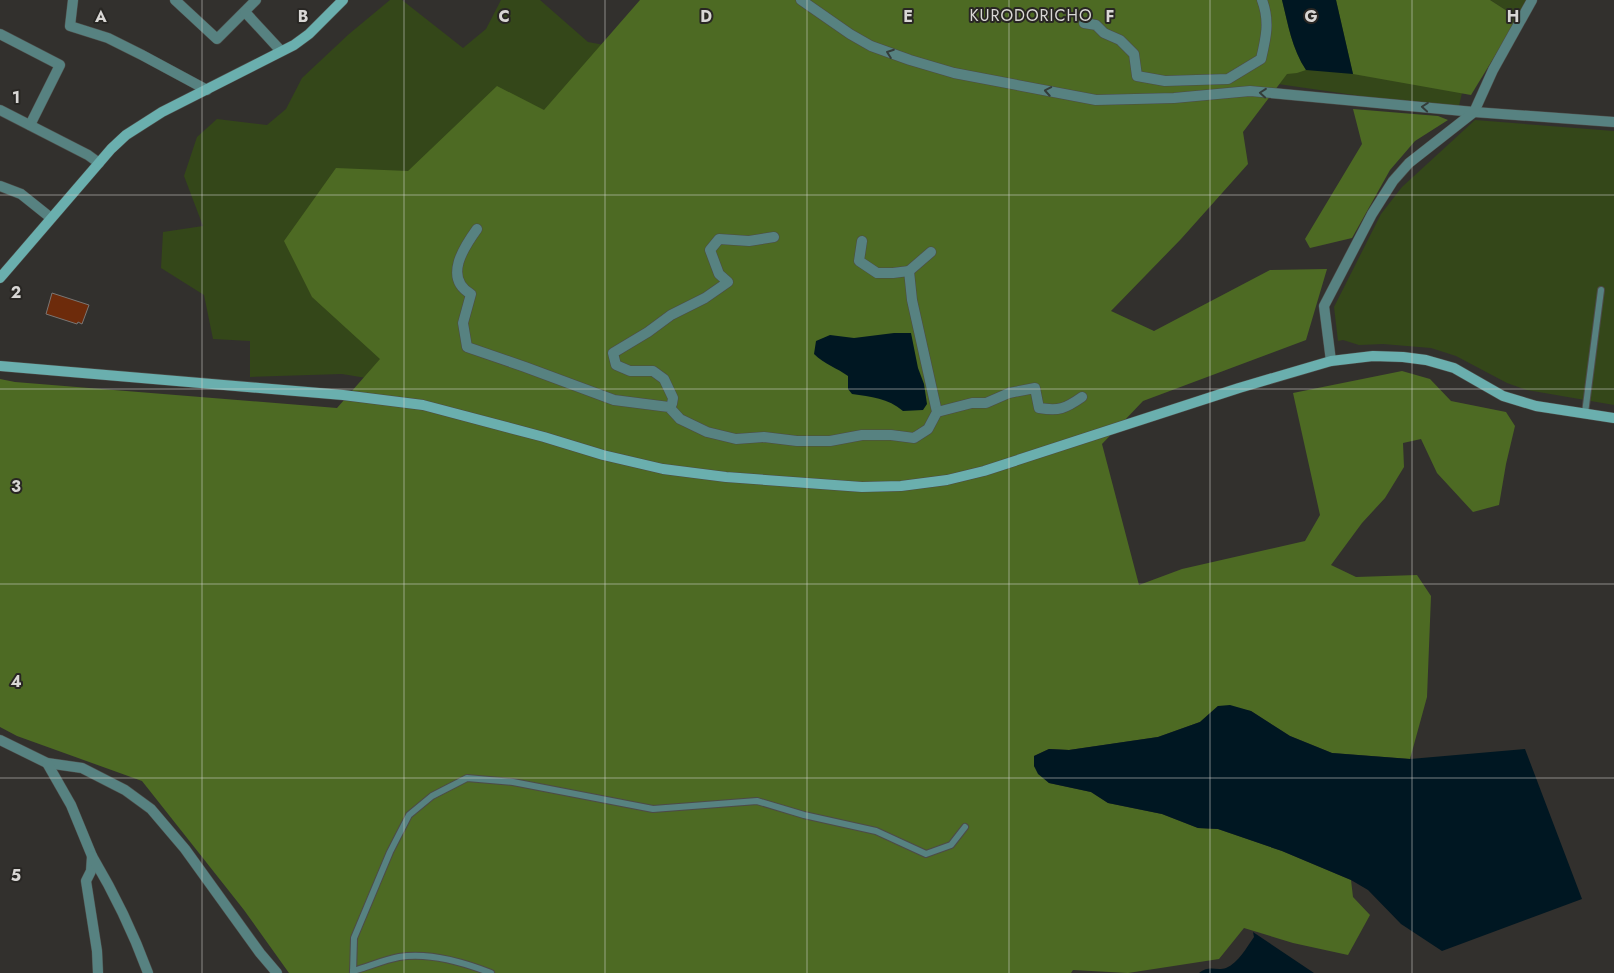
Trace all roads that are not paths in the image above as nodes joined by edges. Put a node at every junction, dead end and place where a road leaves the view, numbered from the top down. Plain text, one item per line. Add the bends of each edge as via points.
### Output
1 (73, 0) edge
2 (175, 0) edge
3 (256, 0) edge
4 (343, 0) edge
5 (801, 0) edge
6 (1262, 0) edge
7 (1532, 0) edge
8 (245, 12) junction
9 (1084, 23) dead end
10 (0, 34) edge
11 (281, 51) junction
12 (207, 90) junction
13 (0, 110) edge
14 (1474, 112) junction
15 (1614, 122) edge
16 (30, 125) junction
17 (99, 163) junction
18 (0, 186) edge
19 (51, 218) junction
20 (477, 229) dead end
21 (774, 237) dead end
22 (862, 241) dead end
23 (931, 252) dead end
24 (909, 271) junction
25 (0, 278) edge
26 (1601, 290) dead end
27 (1331, 361) junction
28 (0, 366) edge
29 (1082, 397) dead end
30 (672, 404) dead end
31 (936, 412) junction
32 (1585, 414) junction
33 (1614, 418) edge
34 (0, 740) edge
35 (47, 763) junction
36 (965, 827) dead end
37 (92, 856) junction
38 (353, 972) edge
39 (98, 973) edge
40 (148, 973) edge
41 (277, 973) edge
42 (491, 973) edge

1 - 12 street via 70,26 108,38
2 - 8 street via 217,39
3 - 8 street
4 - 11 street via 309,34
14 -> 5 street via 1250,92 1096,100 962,75 910,60 871,46
6 - 9 street via 1268,29 1261,59 1228,79 1166,81 1137,76 1134,54 1120,40 1104,33 1096,25
7 - 14 street
8 - 11 street
10 - 16 street via 60,65
11 - 12 street
12 - 17 street via 145,122 126,135
13 - 16 street
14 - 15 street
14 - 27 street via 1409,163 1392,181 1372,214 1324,306
16 - 17 street
17 - 19 street
18 - 19 street via 21,194
19 - 25 street
20 - 31 street via 464,248 456,272 463,290 471,294 463,323 467,347 614,400 669,407 680,419 707,432 736,439 764,437 830,441 891,434 914,438 928,429
21 - 30 street via 749,241 720,239 710,250 719,274 728,282 613,353 616,365 630,371 653,371 664,378 673,398
22 - 24 street via 859,261 877,273
23 - 24 street
24 - 31 street via 912,300
26 - 32 lane
27 - 28 street via 984,471 947,480 862,487 663,469 423,405 343,395
27 - 32 street via 1373,356 1426,360 1454,368 1503,396 1536,406
29 - 31 street via 1066,408 1039,408 1035,388 1009,393 986,403
32 - 33 street
34 - 35 street
35 - 37 street via 71,805
35 - 41 street via 82,768 125,790 151,808
36 - 38 lane via 951,845 926,854 876,831 757,801 653,809 513,782 467,778 432,796 409,815 354,938
37 - 39 street via 86,881
37 - 40 street via 128,924
38 - 42 lane via 400,957 436,957

